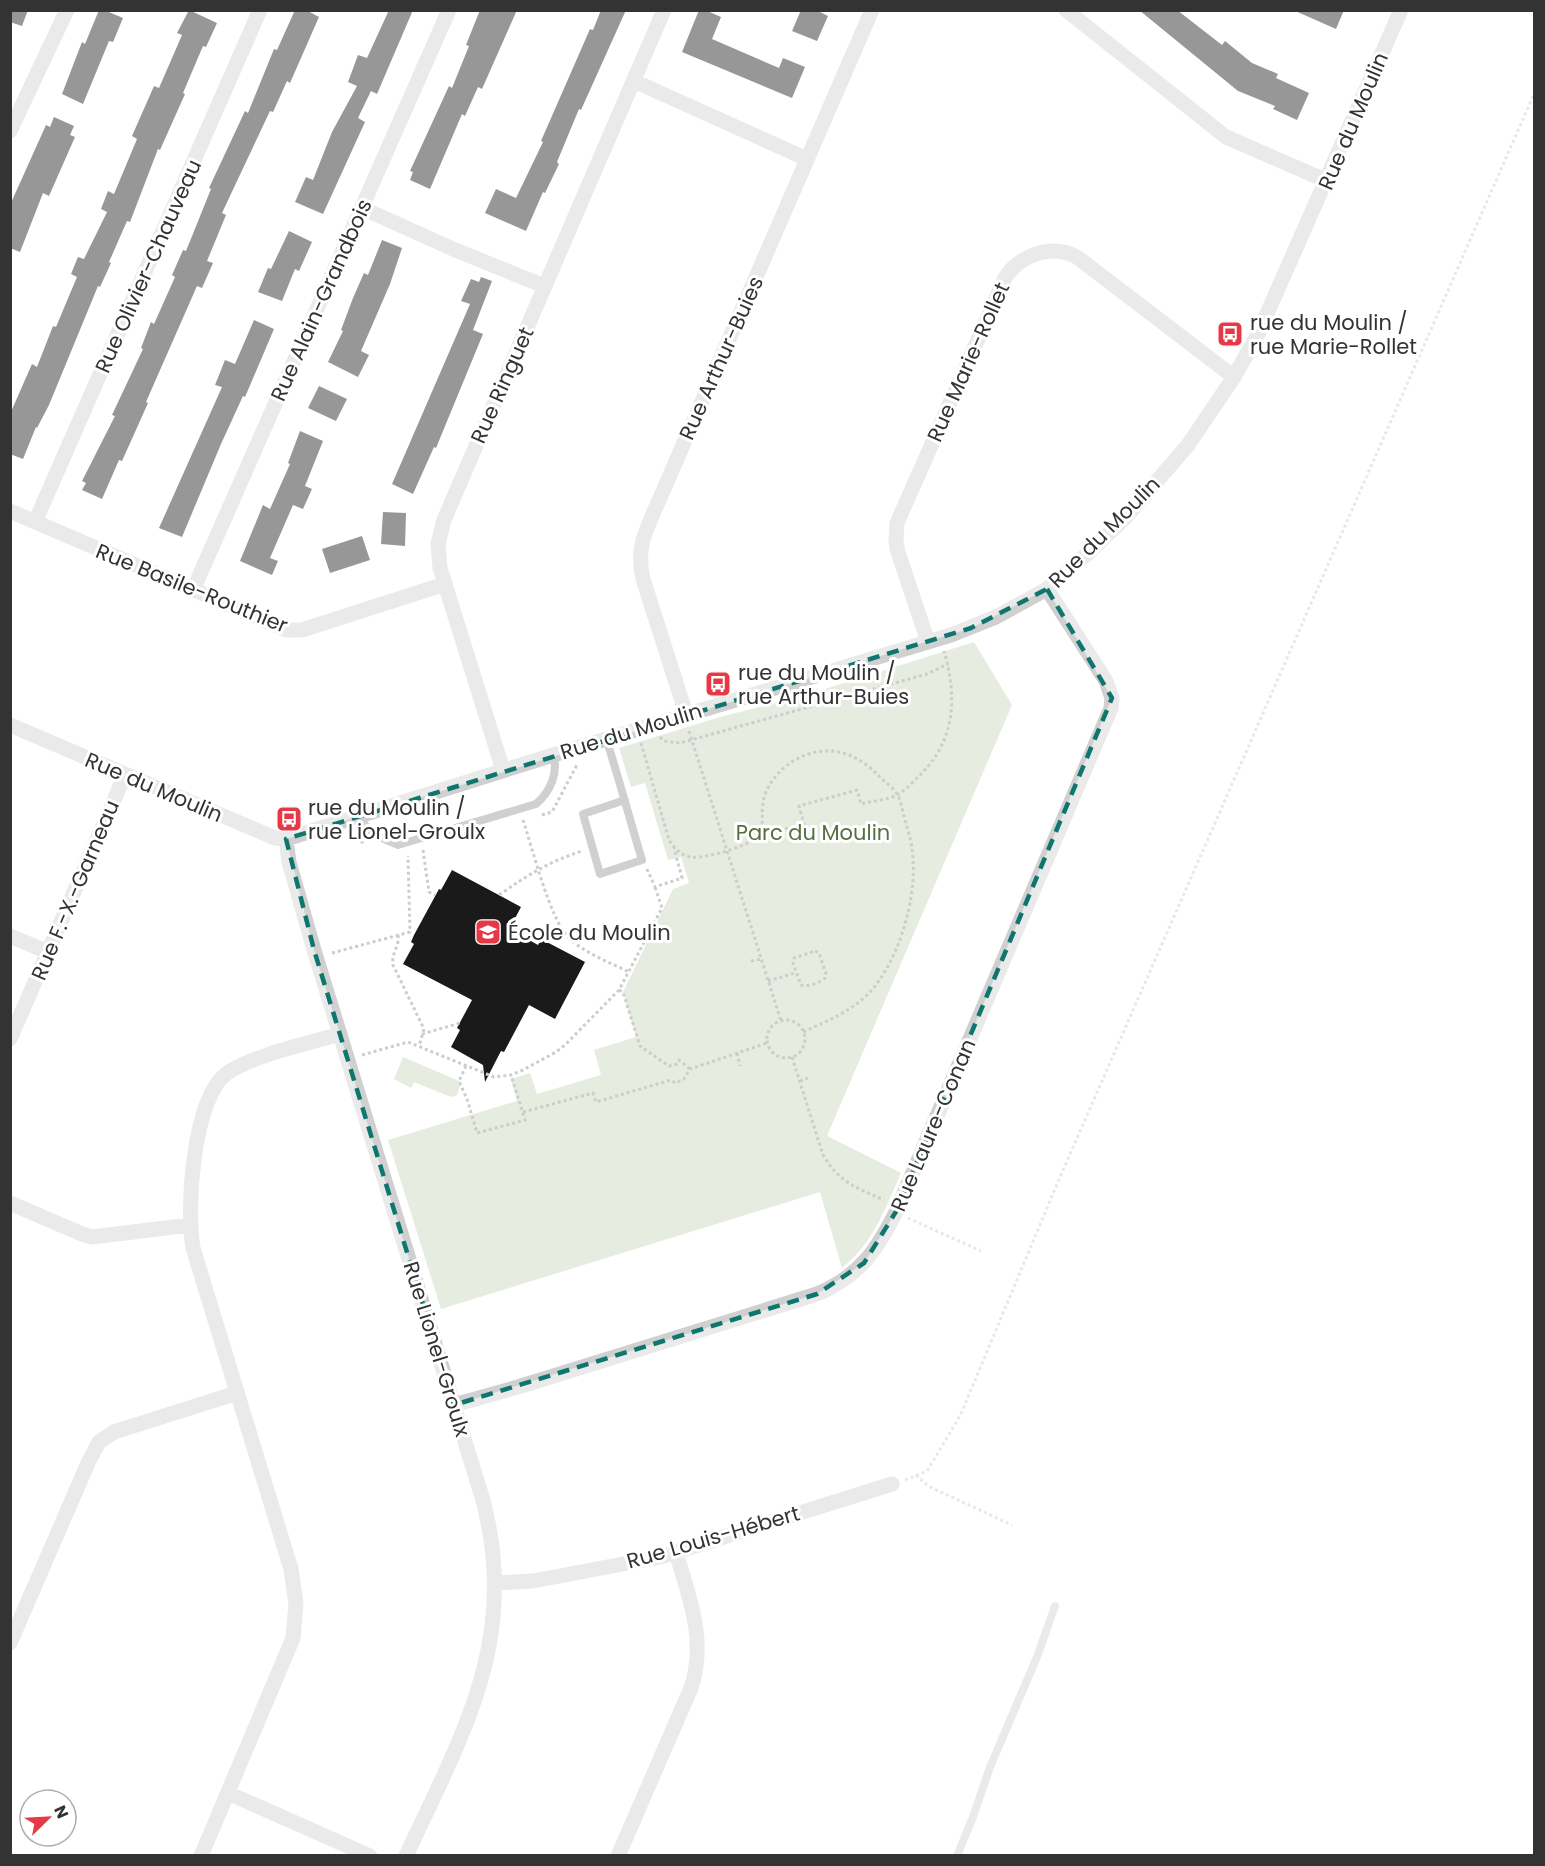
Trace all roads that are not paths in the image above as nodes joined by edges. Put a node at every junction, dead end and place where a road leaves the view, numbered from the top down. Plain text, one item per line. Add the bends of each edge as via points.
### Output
1 (67, 10) edge
2 (260, 10) edge
3 (449, 10) edge
4 (664, 10) edge
5 (872, 10) edge
6 (1066, 10) edge
7 (1401, 10) edge
8 (634, 81) junction
9 (10, 131) edge
10 (807, 159) junction
11 (1327, 181) junction
12 (362, 208) junction
13 (544, 286) junction
14 (1234, 377) junction
15 (10, 511) edge
16 (35, 522) junction
17 (445, 584) junction
18 (1047, 589) junction
19 (193, 590) junction
20 (928, 642) junction
21 (687, 720) junction
22 (10, 725) edge
23 (606, 738) junction
24 (553, 755) junction
25 (503, 770) junction
26 (125, 775) junction
27 (625, 800) junction
28 (360, 815) junction
29 (286, 839) junction
30 (10, 936) edge
31 (48, 952) junction
32 (339, 1034) junction
33 (10, 1039) edge
34 (10, 1203) edge
35 (190, 1225) junction
36 (237, 1393) junction
37 (454, 1405) junction
38 (892, 1484) road end
39 (676, 1552) junction
40 (495, 1583) junction
41 (1055, 1606) dead end
42 (10, 1643) edge
43 (228, 1793) junction
44 (201, 1856) edge
45 (370, 1856) edge
46 (406, 1856) edge
47 (618, 1856) edge
48 (957, 1856) edge

1 - 9 street
2 - 16 street, Rue Olivier-Chauveau
3 - 12 street, Rue Alain-Grandbois
4 - 8 street, Rue Ringuet
5 - 10 street, Rue Arthur-Buies
6 - 11 street via 1226,137
7 - 11 street, Rue du Moulin
8 - 10 street
8 - 13 street, Rue Ringuet
10 - 21 street, Rue Arthur-Buies via 640,547 640,568
11 - 14 street, Rue du Moulin via 1258,334
12 - 13 street
12 - 19 street, Rue Alain-Grandbois
13 - 17 street, Rue Ringuet via 444,520 438,554
14 - 18 street, Rue du Moulin via 1188,445 1141,500
14 - 20 street, Rue Marie-Rollet via 1077,257 1049,251 1019,262 1005,278 897,523 898,552
15 - 16 street, Rue Basile-Routhier
16 - 19 street, Rue Basile-Routhier
17 - 19 street, Rue Basile-Routhier via 297,631 277,627
17 - 25 street, Rue Ringuet
18 - 20 street, Rue du Moulin via 996,617
18 - 37 street, Rue Laure-Conan via 1106,681 1111,708 902,1198 872,1254 851,1275 817,1294
20 - 21 street, Rue du Moulin
21 - 23 street, Rue du Moulin
22 - 26 street, Rue du Moulin
23 - 24 street, Rue du Moulin
23 - 27 lane
24 - 25 street, Rue du Moulin
24 - 28 lane via 557,766 553,778 536,804 398,845 369,831
25 - 28 street, Rue du Moulin
26 - 29 street, Rue du Moulin
26 - 31 street, Rue F.-X.-Garneau
27 - 27 lane via 642,860 600,874 583,814
28 - 29 street, Rue du Moulin
29 - 32 street, Rue Lionel-Groulx via 289,862
30 - 31 street
31 - 33 street, Rue F.-X.-Garneau
32 - 35 street via 243,1064 216,1084 199,1134
32 - 37 street, Rue Lionel-Groulx
34 - 35 street via 92,1237
35 - 36 street
36 - 42 street via 114,1431 99,1442
36 - 43 street via 291,1569 296,1613 293,1638
37 - 40 street, Rue Lionel-Groulx via 486,1514
38 - 39 street, Rue Louis-Hébert
39 - 40 street, Rue Louis-Hébert via 533,1581
39 - 47 street via 697,1627 695,1674
40 - 46 street, Rue Lionel-Groulx via 493,1629 482,1679 462,1735
41 - 48 lane
43 - 44 street
43 - 45 street

